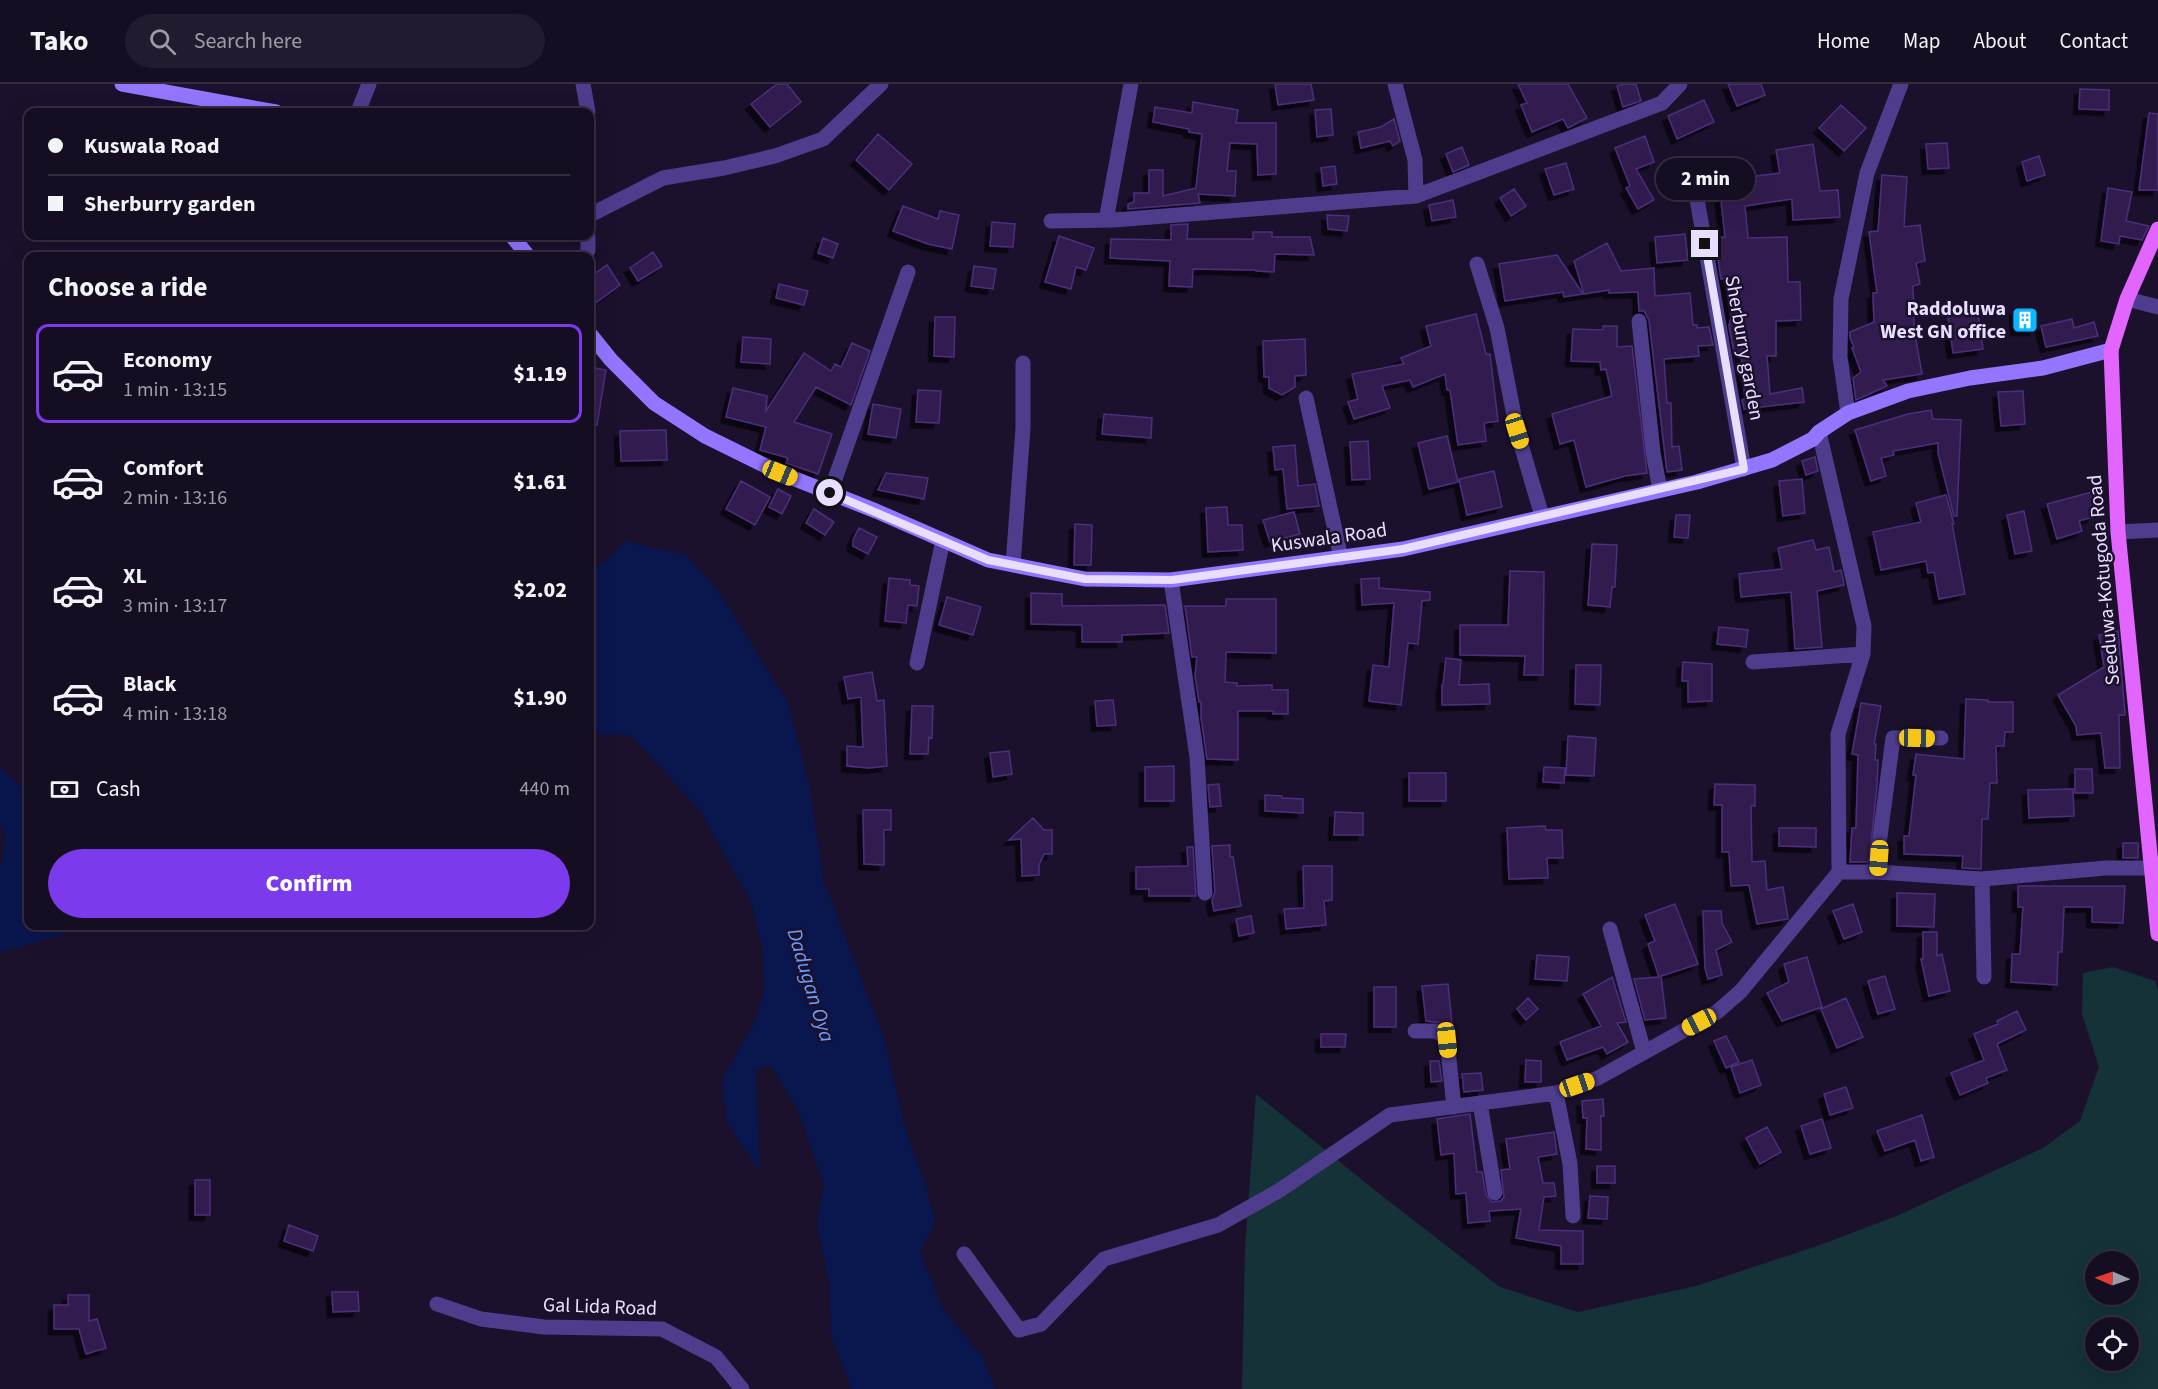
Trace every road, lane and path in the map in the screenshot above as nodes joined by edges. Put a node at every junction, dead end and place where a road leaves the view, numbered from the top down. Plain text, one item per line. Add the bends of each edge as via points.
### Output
1 (122, 84) edge
2 (369, 84) edge
3 (583, 84) edge
4 (881, 84) edge
5 (1131, 84) edge
6 (1395, 84) edge
7 (1680, 84) edge
8 (1901, 84) edge
9 (254, 108) edge
10 (360, 108) edge
11 (587, 108) edge
12 (1416, 196) junction
13 (1697, 199) dead end
14 (594, 213) edge
15 (1114, 220) junction
16 (1051, 221) dead end
17 (2158, 229) edge
18 (515, 240) edge
19 (525, 252) edge
20 (1477, 264) dead end
21 (908, 272) dead end
22 (2127, 299) junction
23 (2158, 307) edge
24 (1639, 321) dead end
25 (594, 339) edge
26 (2111, 350) junction
27 (1023, 363) dead end
28 (1306, 398) dead end
29 (1848, 413) junction
30 (1819, 432) junction
31 (1744, 469) junction
32 (1660, 490) junction
33 (830, 493) junction
34 (1542, 516) junction
35 (2158, 530) edge
36 (2118, 532) junction
37 (943, 540) junction
38 (1341, 558) junction
39 (1013, 565) junction
40 (1172, 580) junction
41 (1863, 654) junction
42 (1753, 662) dead end
43 (917, 663) dead end
44 (1941, 738) dead end
45 (2152, 809) edge
46 (2152, 868) junction
47 (1839, 872) junction
48 (1878, 872) junction
49 (1982, 879) junction
50 (1205, 893) dead end
51 (1610, 928) dead end
52 (2158, 934) edge
53 (1984, 977) dead end
54 (1415, 1031) dead end
55 (1644, 1052) junction
56 (1556, 1093) junction
57 (1480, 1104) junction
58 (1454, 1107) junction
59 (1496, 1193) dead end
60 (1573, 1216) dead end
61 (964, 1254) dead end
62 (438, 1304) dead end
63 (741, 1389) edge

1 - 9 street
2 - 10 street
3 - 11 street
4 - 14 street via 823,139 776,156 663,178
5 - 15 street via 1107,215
6 - 12 street via 1415,160
7 - 12 street via 1662,103
8 - 29 street via 1867,173 1841,299 1840,357
12 - 15 street
13 - 31 street, Sherburry garden
15 - 16 street
17 - 22 main road, Seeduwa-Kotugoda Road
18 - 19 street
20 - 34 street via 1497,328 1517,431
21 - 33 street
22 - 23 street
22 - 26 main road, Seeduwa-Kotugoda Road
24 - 32 street
25 - 33 street, Kuswala Road via 654,403 705,436
26 - 29 street, Kuswala Road via 2043,368 1908,391
26 - 36 main road, Seeduwa-Kotugoda Road
27 - 39 street via 1023,428
28 - 38 street
29 - 30 street, Kuswala Road
30 - 31 street, Kuswala Road via 1814,439 1772,460
30 - 41 street via 1864,626
31 - 32 street, Kuswala Road
32 - 34 street, Kuswala Road
33 - 37 street, Kuswala Road
34 - 38 street, Kuswala Road via 1442,541
35 - 36 street
36 - 45 main road, Seeduwa-Kotugoda Road
37 - 39 street, Kuswala Road via 988,560
37 - 43 street
38 - 40 street, Kuswala Road
39 - 40 street, Kuswala Road via 1085,579
40 - 50 street via 1197,758
41 - 42 street
41 - 47 street via 1838,734
44 - 48 street via 1893,738
45 - 46 main road, Seeduwa-Kotugoda Road
46 - 49 street
46 - 52 main road, Seeduwa-Kotugoda Road
47 - 48 street
47 - 55 street via 1741,991 1717,1012
48 - 49 street
49 - 53 street
51 - 55 street
54 - 58 street via 1437,1031 1447,1040
55 - 56 street via 1598,1078
56 - 57 street
56 - 60 street via 1570,1164
57 - 58 street
57 - 59 street
58 - 61 street via 1390,1115 1280,1190 1218,1225 1104,1260 1041,1324 1019,1330
62 - 63 street, Gal Lida Road via 481,1319 544,1327 662,1329 716,1357

